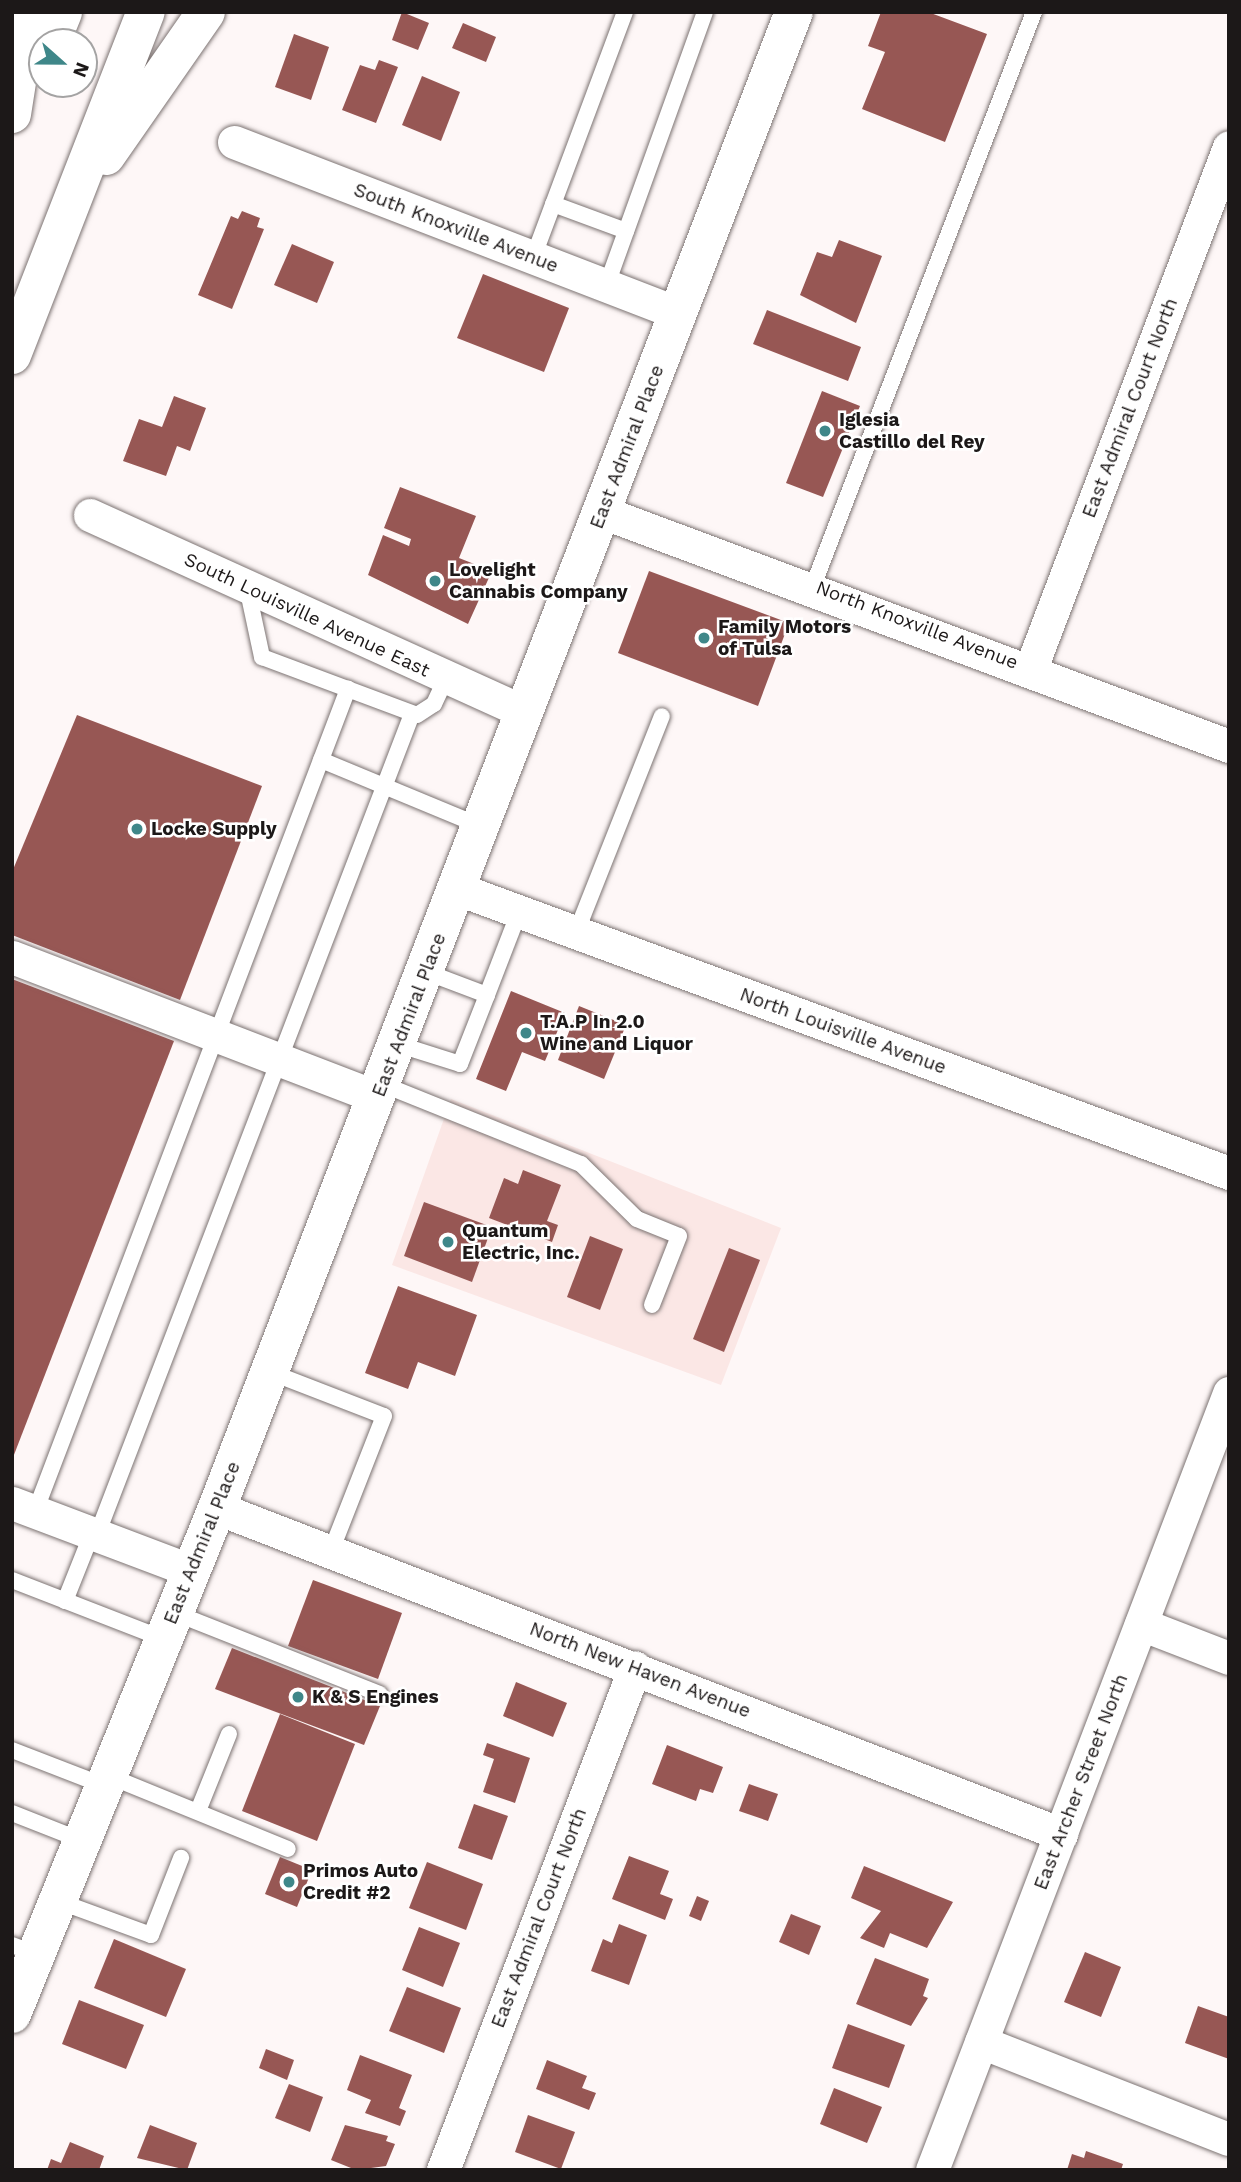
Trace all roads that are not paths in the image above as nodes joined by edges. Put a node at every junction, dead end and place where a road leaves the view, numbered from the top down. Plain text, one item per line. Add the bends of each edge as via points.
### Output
1 (28, 12) edge
2 (146, 12) edge
3 (206, 12) edge
4 (625, 12) edge
5 (705, 12) edge
6 (794, 12) edge
7 (1034, 12) edge
8 (29, 98) edge
9 (12, 114) edge
10 (12, 142) edge
11 (234, 142) dead end
12 (1229, 148) edge
13 (553, 204) junction
14 (70, 207) junction
15 (626, 231) junction
16 (533, 258) junction
17 (606, 287) junction
18 (679, 314) junction
19 (12, 355) edge
20 (602, 512) junction
21 (90, 516) dead end
22 (813, 586) junction
23 (247, 587) junction
24 (1031, 668) junction
25 (446, 678) junction
26 (348, 689) junction
27 (524, 712) junction
28 (412, 714) junction
29 (662, 716) dead end
30 (1229, 746) edge
31 (321, 760) junction
32 (384, 786) junction
33 (481, 827) junction
34 (458, 889) junction
35 (519, 912) junction
36 (576, 933) junction
37 (12, 957) edge
38 (426, 972) junction
39 (487, 995) junction
40 (216, 1035) junction
41 (397, 1044) junction
42 (279, 1060) junction
43 (379, 1090) junction
44 (1229, 1173) edge
45 (652, 1305) dead end
46 (270, 1372) junction
47 (1229, 1393) edge
48 (24, 1508) edge
49 (217, 1508) junction
50 (95, 1534) junction
51 (331, 1551) junction
52 (192, 1571) junction
53 (12, 1580) edge
54 (65, 1601) junction
55 (1141, 1624) junction
56 (170, 1626) junction
57 (1229, 1658) edge
58 (635, 1667) junction
59 (380, 1693) dead end
60 (229, 1734) dead end
61 (12, 1750) edge
62 (107, 1781) junction
63 (198, 1811) junction
64 (12, 1813) edge
65 (1061, 1834) junction
66 (83, 1841) junction
67 (288, 1849) dead end
68 (181, 1858) dead end
69 (58, 1901) junction
70 (24, 1950) edge
71 (12, 2014) edge
72 (981, 2042) junction
73 (1229, 2139) edge
74 (443, 2170) edge
75 (932, 2170) edge

1 - 9 main road
2 - 14 main road
3 - 14 main road
4 - 13 lane
5 - 15 lane
6 - 18 main road, East Admiral Place
7 - 22 lane
8 - 10 main road
11 - 16 street, South Knoxville Avenue
12 - 24 street, East Admiral Court North
13 - 15 lane
13 - 16 lane
14 - 19 main road
15 - 17 lane
16 - 17 street, South Knoxville Avenue
17 - 18 street, South Knoxville Avenue
18 - 20 main road, East Admiral Place
20 - 22 street, North Knoxville Avenue
20 - 27 main road, East Admiral Place
21 - 23 street, South Louisville Avenue East
22 - 24 street, North Knoxville Avenue
23 - 25 street, South Louisville Avenue East
23 - 26 lane via 262,657
24 - 30 street, North Knoxville Avenue
25 - 27 street, South Louisville Avenue East
25 - 28 lane via 435,704
26 - 28 lane
26 - 31 lane
27 - 33 main road, East Admiral Place
28 - 32 lane
29 - 36 lane
31 - 32 lane
31 - 40 lane
32 - 33 lane
32 - 42 lane
33 - 34 main road, East Admiral Place
34 - 35 street, North Louisville Avenue
34 - 38 main road, East Admiral Place
35 - 36 street, North Louisville Avenue
35 - 39 lane
36 - 44 street, North Louisville Avenue
37 - 40 street
38 - 39 lane
38 - 41 main road, East Admiral Place
39 - 41 lane via 460,1064
40 - 42 street
40 - 48 lane
41 - 43 main road, East Admiral Place
42 - 43 street
42 - 50 lane
43 - 45 lane via 582,1164 637,1219 679,1236
43 - 46 main road, East Admiral Place
46 - 49 main road, East Admiral Place
46 - 51 lane via 384,1416
47 - 55 street, East Archer Street North
48 - 50 street
49 - 51 street, North New Haven Avenue
49 - 52 main road, East Admiral Place
50 - 52 street
50 - 54 lane
51 - 58 street, North New Haven Avenue
52 - 56 main road, East Admiral Place
53 - 54 lane
54 - 56 lane
55 - 57 street
55 - 65 street, East Archer Street North
56 - 59 lane
56 - 62 main road, East Admiral Place
58 - 65 street, North New Haven Avenue
58 - 74 street, East Admiral Court North
60 - 63 lane
61 - 62 lane
62 - 63 lane
62 - 66 main road, East Admiral Place
63 - 67 lane
64 - 66 lane
65 - 72 street, East Archer Street North
66 - 69 main road, East Admiral Place
68 - 69 lane via 152,1935
69 - 70 main road, East Admiral Place
70 - 71 main road, East Admiral Place
72 - 73 street
72 - 75 street, East Archer Street North

